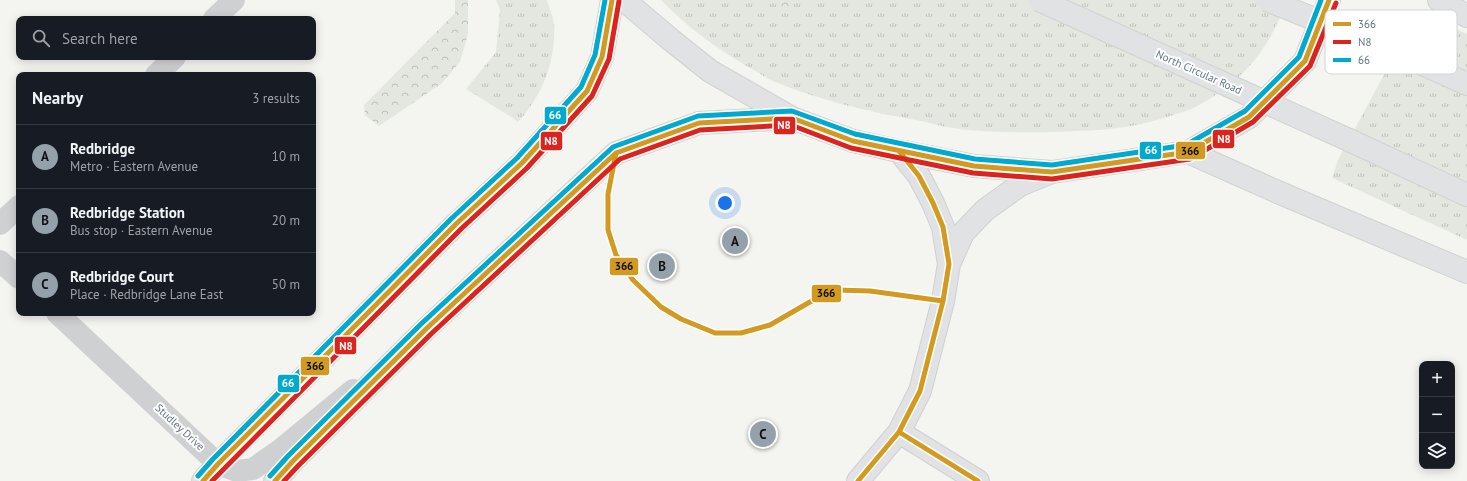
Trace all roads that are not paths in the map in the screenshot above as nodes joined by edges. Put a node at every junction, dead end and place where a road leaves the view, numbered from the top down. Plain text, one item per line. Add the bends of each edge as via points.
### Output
1 (234, 0) edge
2 (612, 0) edge
3 (624, 0) edge
4 (1039, 0) edge
5 (1267, 0) edge
6 (1329, 0) edge
7 (1439, 0) edge
8 (1325, 10) edge
9 (1325, 10) edge
10 (1456, 10) edge
11 (1457, 10) edge
12 (217, 16) edge
13 (1467, 16) edge
14 (1325, 23) edge
15 (171, 60) edge
16 (159, 72) edge
17 (1445, 74) edge
18 (1467, 84) edge
19 (792, 118) junction
20 (899, 151) junction
21 (1188, 152) junction
22 (1052, 172) junction
23 (1467, 195) edge
24 (16, 209) edge
25 (0, 224) edge
26 (0, 261) edge
27 (949, 264) junction
28 (1467, 272) edge
29 (16, 275) edge
30 (60, 316) edge
31 (426, 329) junction
32 (899, 432) junction
33 (218, 464) junction
34 (203, 481) edge
35 (275, 481) edge
36 (858, 481) edge
37 (978, 481) edge

1 - 12 street
2 - 33 main road via 602,57 587,91 522,163 456,224
3 - 19 main road via 710,71
4 - 23 main road, North Circular Road, bridge
5 - 14 main road, bridge
6 - 8 main road
7 - 10 main road
9 - 21 main road via 1305,61 1249,117
11 - 13 main road
15 - 16 street
17 - 18 main road, bridge
19 - 20 main road via 853,141
19 - 31 main road via 699,123 616,153
20 - 22 main road via 974,166
20 - 27 main road via 919,176 933,203 943,227
21 - 22 main road
21 - 28 main road
22 - 27 main road via 1020,186 986,210 963,233
24 - 25 street
26 - 29 street
27 - 32 main road via 943,301 920,391
30 - 33 street, Studley Drive
31 - 33 street, Studley Drive via 280,450 253,469 237,471
31 - 35 main road
32 - 36 main road
32 - 37 main road
33 - 34 main road

